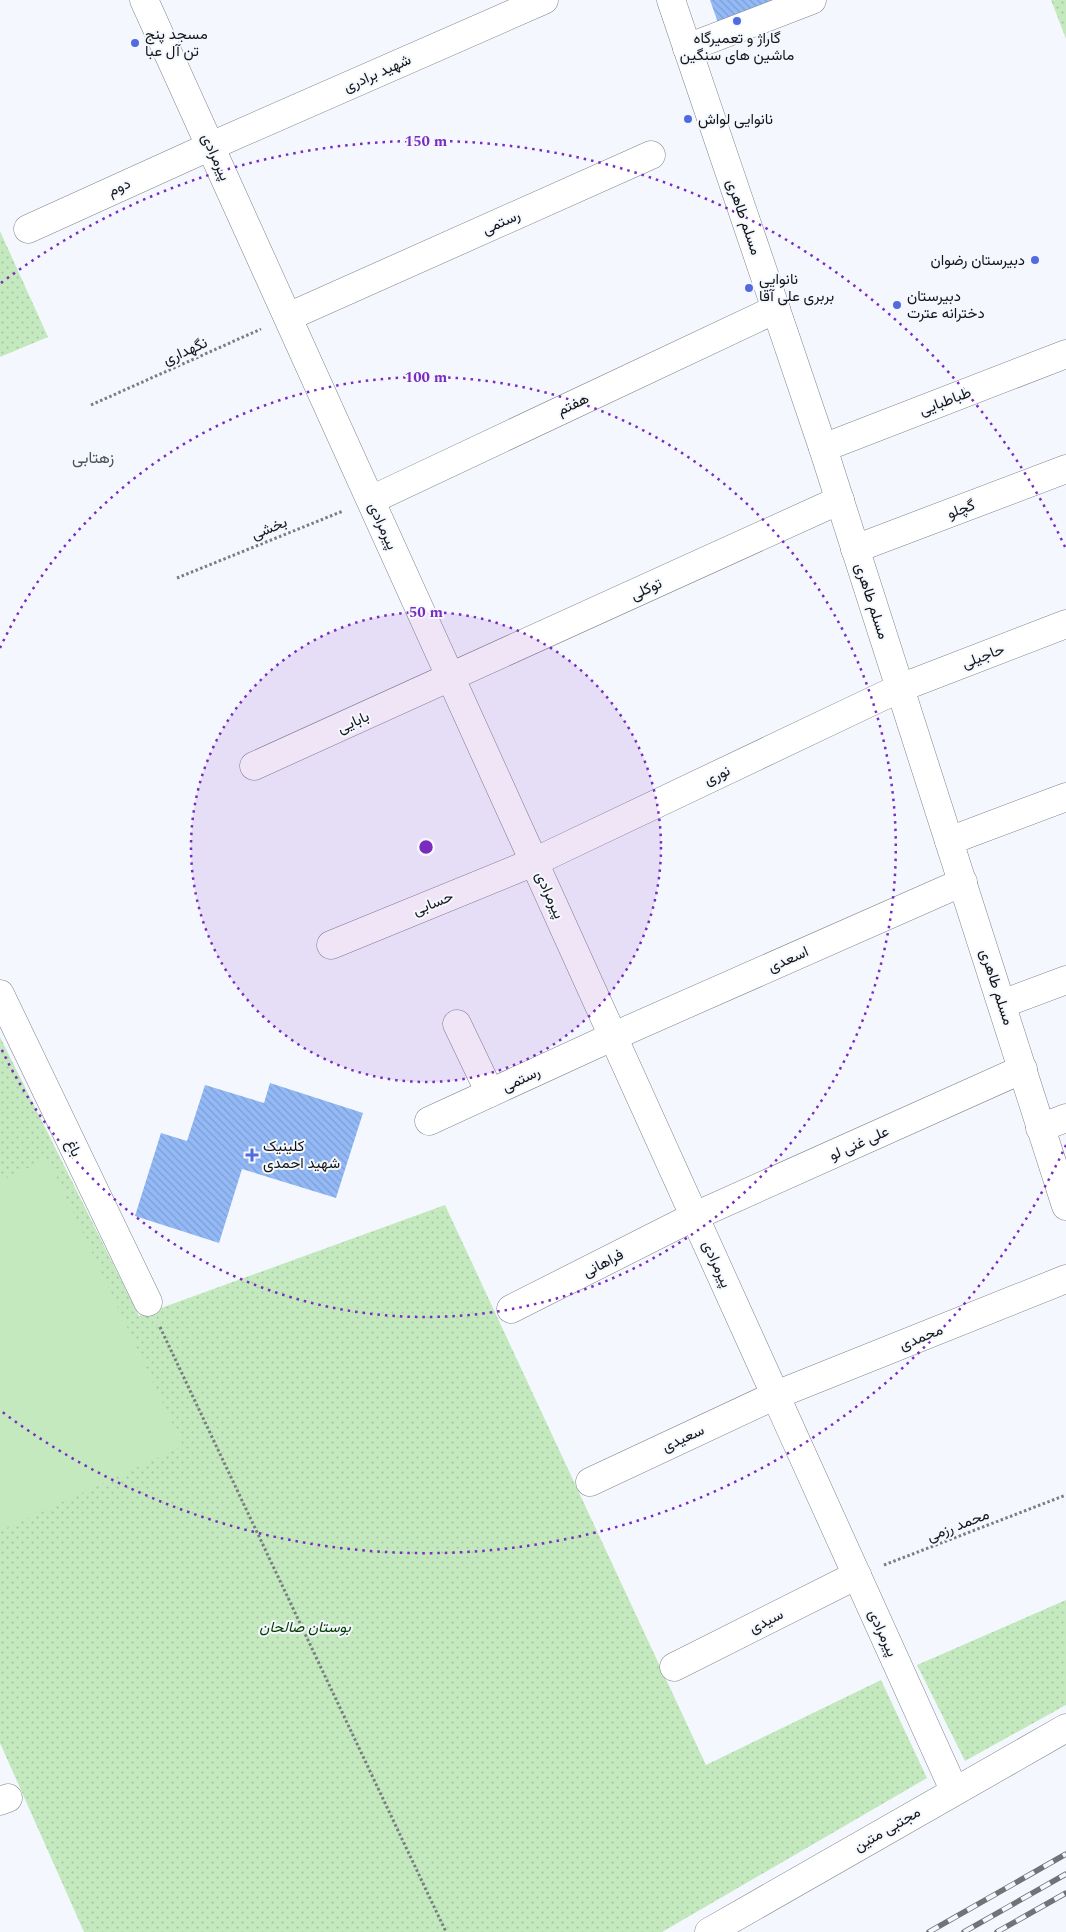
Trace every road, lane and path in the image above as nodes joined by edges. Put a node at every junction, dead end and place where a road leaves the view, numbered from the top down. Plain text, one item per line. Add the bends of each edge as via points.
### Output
1 (144, 0) edge
2 (544, 0) edge
3 (671, 0) edge
4 (812, 0) edge
5 (687, 48) junction
6 (211, 146) junction
7 (651, 155) dead end
8 (28, 229) dead end
9 (776, 309) junction
10 (288, 317) junction
11 (1066, 354) edge
12 (91, 405) dead end
13 (823, 448) junction
14 (1066, 468) edge
15 (370, 500) junction
16 (840, 500) junction
17 (855, 549) junction
18 (177, 578) dead end
19 (1066, 624) edge
20 (451, 678) junction
21 (900, 688) junction
22 (254, 766) dead end
23 (1066, 797) edge
24 (950, 841) junction
25 (534, 862) junction
26 (963, 882) junction
27 (331, 945) dead end
28 (1066, 980) edge
29 (0, 994) edge
30 (1002, 1004) junction
31 (457, 1024) dead end
32 (614, 1036) junction
33 (1023, 1069) junction
34 (490, 1093) junction
35 (1066, 1118) edge
36 (429, 1121) dead end
37 (1040, 1128) junction
38 (1066, 1206) edge
39 (695, 1216) junction
40 (1066, 1279) edge
41 (148, 1302) joint
42 (511, 1309) dead end
43 (776, 1395) junction
44 (590, 1482) dead end
45 (1066, 1496) edge
46 (858, 1575) junction
47 (674, 1667) dead end
48 (1066, 1728) edge
49 (954, 1790) junction
50 (446, 1932) edge
51 (709, 1932) edge

1 - 6 street, پیرمرادی
2 - 6 street, شهید برادری
3 - 5 street, مسلم طاهری
4 - 5 street
5 - 9 street, مسلم طاهری
6 - 8 street, دوم
6 - 10 street, پیرمرادی
7 - 10 street, رستمی
9 - 13 street, مسلم طاهری
9 - 15 street, هفتم
10 - 12 path, نگهداری
10 - 15 street, پیرمرادی
11 - 13 street, طباطبایی
13 - 16 street, مسلم طاهری
14 - 17 street, گچلو
15 - 18 path, بخشی
15 - 20 street, پیرمرادی
16 - 17 street, مسلم طاهری
16 - 20 street, توکلی
17 - 21 street, مسلم طاهری
19 - 21 street, حاجیلی
20 - 22 street, بابایی
20 - 25 street, پیرمرادی
21 - 24 street, مسلم طاهری
21 - 25 street, نوری
23 - 24 street
24 - 26 street, مسلم طاهری
25 - 27 street, حسابی
25 - 32 street, پیرمرادی
26 - 30 street, مسلم طاهری
26 - 32 street, اسعدی
28 - 30 street
29 - 41 street, باغ
30 - 33 street, مسلم طاهری
31 - 34 street
32 - 34 street, رستمی
32 - 39 street, پیرمرادی
33 - 37 street, مسلم طاهری
33 - 39 street, علی غنی لو
34 - 36 street, رستمی
35 - 37 street
37 - 38 street, مسلم طاهری
39 - 42 street, فراهانی
39 - 43 street, پیرمرادی
40 - 43 street, محمدی
41 - 50 path
43 - 44 street, سعیدی
43 - 46 street, پیرمرادی
45 - 46 path, محمد رزمی
46 - 47 street, سیدی
46 - 49 street, پیرمرادی
48 - 49 street, مجتبی متین
49 - 51 street, مجتبی متین

